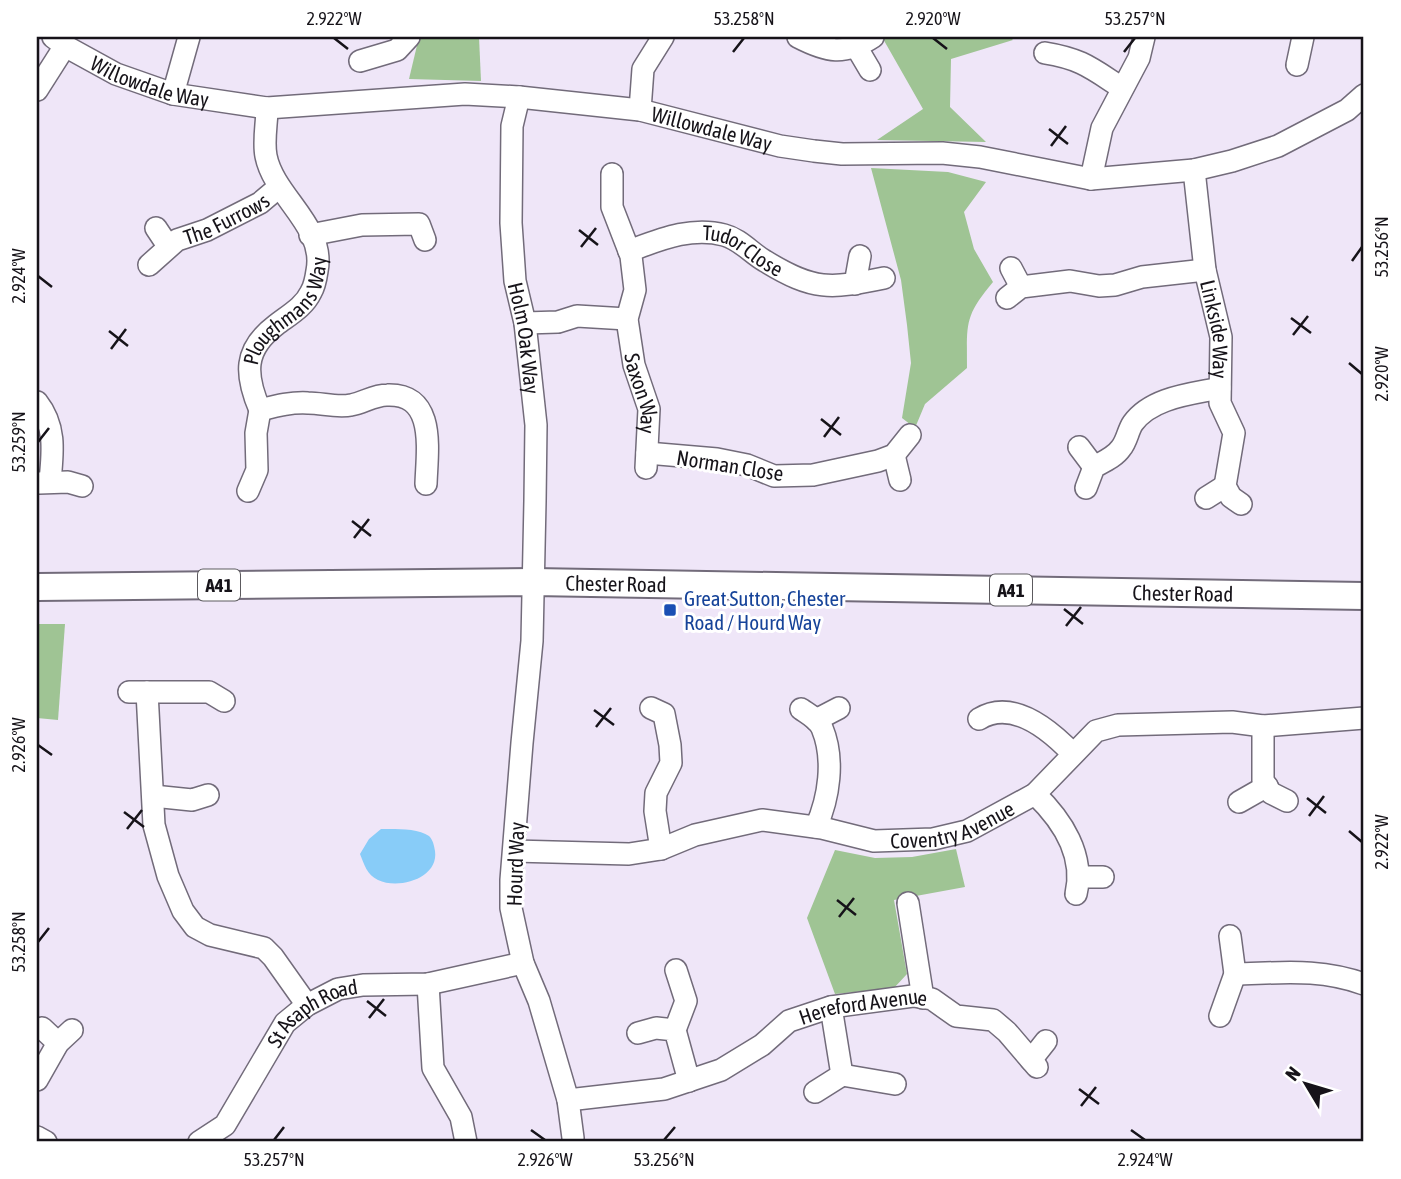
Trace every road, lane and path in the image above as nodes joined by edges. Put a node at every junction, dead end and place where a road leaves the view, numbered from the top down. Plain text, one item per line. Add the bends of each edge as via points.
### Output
1 (190, 37) edge
2 (409, 37) edge
3 (663, 37) edge
4 (798, 37) edge
5 (1144, 37) edge
6 (1303, 37) edge
7 (59, 41) edge
8 (865, 42) edge
9 (1045, 53) dead end
10 (360, 61) dead end
11 (1297, 65) dead end
12 (870, 70) dead end
13 (1122, 88) junction
14 (37, 90) edge
15 (173, 94) junction
16 (1364, 95) edge
17 (519, 97) junction
18 (267, 108) junction
19 (640, 110) junction
20 (1194, 170) junction
21 (612, 174) dead end
22 (1091, 179) junction
23 (279, 187) junction
24 (422, 223) dead end
25 (310, 235) junction
26 (629, 251) junction
27 (860, 256) dead end
28 (149, 265) dead end
29 (1205, 270) junction
30 (884, 278) dead end
31 (855, 284) junction
32 (1013, 284) dead end
33 (628, 319) junction
34 (526, 323) junction
35 (1220, 387) junction
36 (37, 402) edge
37 (260, 410) junction
38 (910, 435) dead end
39 (1079, 447) dead end
40 (894, 455) junction
41 (647, 461) joint
42 (1094, 467) junction
43 (900, 480) dead end
44 (43, 482) edge
45 (427, 484) dead end
46 (82, 486) dead end
47 (1225, 486) junction
48 (1086, 488) dead end
49 (248, 491) dead end
50 (1206, 498) dead end
51 (1241, 505) dead end
52 (534, 582) junction
53 (37, 587) edge
54 (1364, 596) edge
55 (224, 701) dead end
56 (665, 707) dead end
57 (839, 708) dead end
58 (986, 710) dead end
59 (1364, 718) edge
60 (1263, 726) junction
61 (1073, 754) junction
62 (1267, 786) junction
63 (1035, 794) junction
64 (153, 796) junction
65 (1287, 801) dead end
66 (1239, 802) dead end
67 (200, 803) dead end
68 (816, 827) junction
69 (661, 849) junction
70 (514, 851) junction
71 (1103, 877) dead end
72 (908, 903) dead end
73 (1230, 936) dead end
74 (523, 963) junction
75 (676, 970) dead end
76 (1235, 974) junction
77 (428, 984) junction
78 (1364, 984) edge
79 (923, 998) junction
80 (307, 1004) junction
81 (831, 1007) junction
82 (1220, 1016) dead end
83 (42, 1028) dead end
84 (675, 1030) junction
85 (638, 1033) dead end
86 (1046, 1041) dead end
87 (842, 1075) junction
88 (37, 1080) edge
89 (689, 1080) junction
90 (895, 1084) dead end
91 (815, 1091) dead end
92 (568, 1100) junction
93 (37, 1137) edge
94 (573, 1138) dead end
95 (46, 1142) edge
96 (199, 1142) edge
97 (466, 1142) edge

1 - 15 street
2 - 10 street via 397,50
3 - 19 street via 643,69
4 - 8 street via 816,47 845,51
5 - 13 street via 1139,58
6 - 11 street
7 - 14 street
7 - 15 street, Willowdale Way via 116,74
8 - 12 street
9 - 13 street via 1083,62
13 - 22 street via 1102,128
15 - 18 street, Willowdale Way
16 - 20 street, Willowdale Way via 1347,110 1278,146
17 - 18 street, Willowdale Way via 464,94
17 - 19 street, Willowdale Way
17 - 34 street, Holm Oak Way via 512,126 511,223 515,281
18 - 23 street, Ploughmans Way via 265,155
19 - 22 street, Willowdale Way via 814,151 942,153
20 - 22 street, Willowdale Way
20 - 29 street, Linkside Way
21 - 26 street, Saxon Way via 612,206
23 - 25 street, Ploughmans Way
23 - 28 street, The Furrows via 260,203 162,237
24 - 25 street via 362,225
25 - 37 street, Ploughmans Way via 318,268 312,292 298,310 259,341 249,359
26 - 31 street, Tudor Close via 672,236 724,235 798,279 822,286
26 - 33 street, Saxon Way via 635,290
27 - 31 street
29 - 32 street via 1115,285 1070,281
29 - 35 street, Linkside Way via 1221,337
30 - 31 street, Tudor Close
33 - 34 street via 577,316
33 - 41 street, Saxon Way via 634,365 649,409
34 - 52 street, Holm Oak Way via 536,425
35 - 42 street via 1150,408 1134,422 1122,448
35 - 47 street, Linkside Way via 1220,403 1234,433
36 - 44 street via 49,418 53,436
37 - 45 street via 293,402 351,405 386,395 400,396 414,404 425,419
37 - 49 street via 257,470
38 - 40 street
39 - 42 street
40 - 41 street, Norman Close via 813,475 774,476 717,459
40 - 43 street
42 - 48 street
44 - 46 street
47 - 50 street
47 - 51 street
52 - 53 main road, Chester Road / A41
52 - 54 main road, Chester Road / A41
52 - 70 street, Hourd Way
55 - 64 street via 209,692 138,692
56 - 69 street via 671,763 656,793
57 - 68 street via 809,714 822,728 829,772 826,804
58 - 61 street via 1024,717 1056,736
59 - 60 street, Coventry Avenue
60 - 61 street, Coventry Avenue via 1232,722 1118,725 1096,732
60 - 62 street via 1263,780
61 - 63 street, Coventry Avenue
62 - 65 street
62 - 66 street
63 - 68 street, Coventry Avenue via 967,831 933,839 874,841
63 - 71 street via 1070,836 1077,886
64 - 67 street
64 - 80 street via 154,825 183,911 195,927 210,935 264,948
68 - 69 street, Coventry Avenue via 762,820 695,835
69 - 70 street, Coventry Avenue via 617,854
70 - 74 street, Hourd Way via 511,908
72 - 79 street
73 - 76 street
74 - 77 street, St Asaph Road
74 - 92 street, Hourd Way
75 - 84 street via 685,1001
76 - 78 street via 1314,972
76 - 82 street
77 - 80 street, St Asaph Road via 338,989
77 - 97 street via 433,1068 461,1117
79 - 81 street, Hereford Avenue
79 - 86 street, Hereford Avenue via 956,1016 993,1020 1034,1064
80 - 96 street, St Asaph Road via 285,1023 225,1125
81 - 87 street
81 - 89 street, Hereford Avenue via 789,1021 721,1070
83 - 88 street via 65,1036
84 - 85 street via 656,1028
84 - 89 street
87 - 90 street
87 - 91 street
89 - 92 street, Hereford Avenue via 664,1089
92 - 94 street, Hourd Way
93 - 95 street

